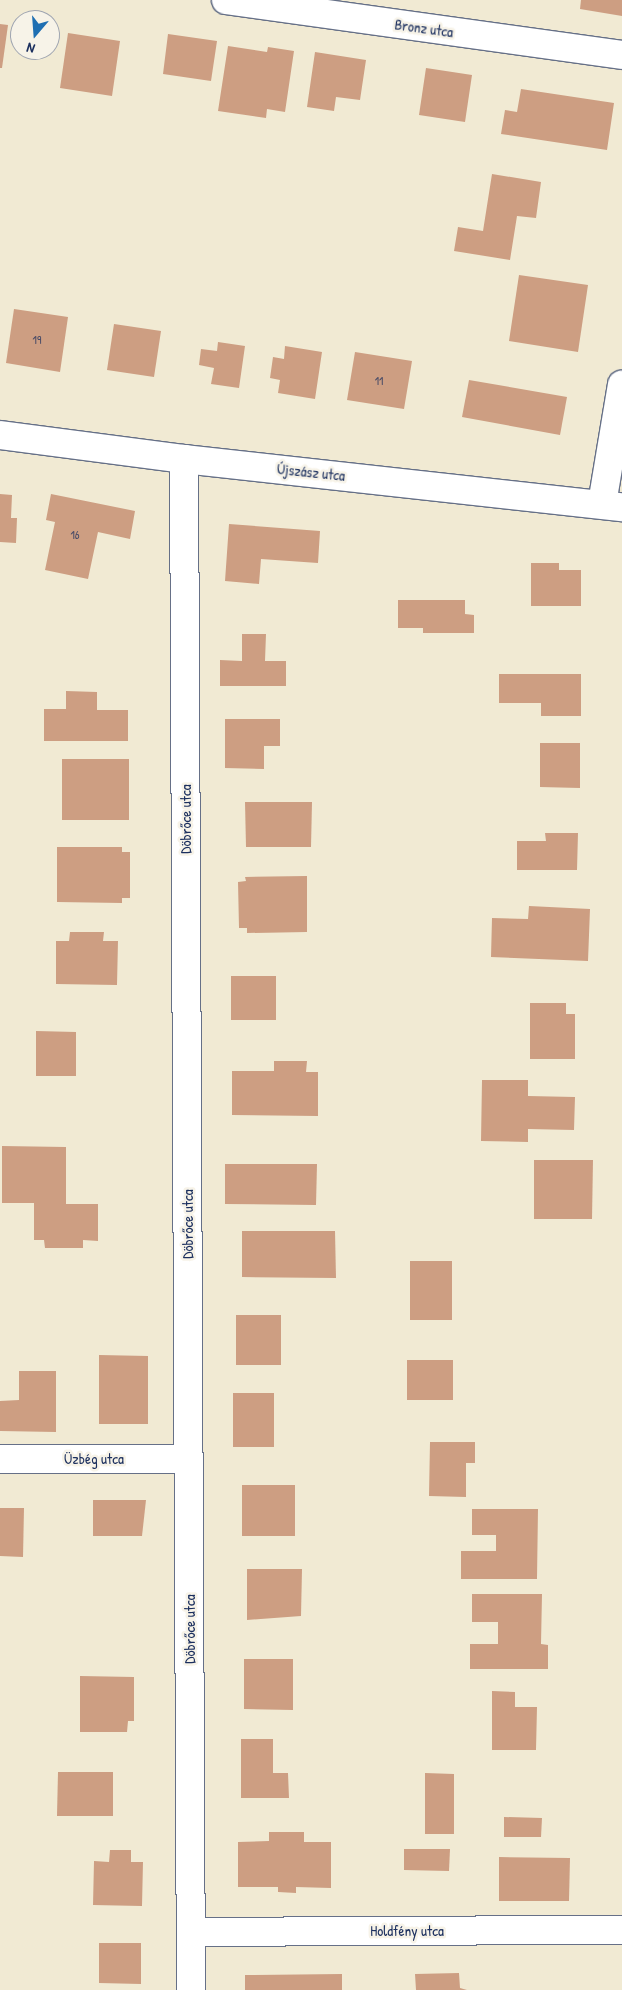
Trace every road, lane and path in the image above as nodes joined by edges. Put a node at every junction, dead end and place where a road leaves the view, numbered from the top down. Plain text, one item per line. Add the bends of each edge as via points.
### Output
1 (226, 0) edge
2 (622, 55) edge
3 (622, 385) edge
4 (0, 435) edge
5 (184, 459) junction
6 (612, 506) edge
7 (189, 1459) junction
8 (0, 1460) edge
9 (622, 1930) edge
10 (191, 1932) junction
11 (192, 1990) edge

1 - 2 street, Bronz utca
3 - 6 street
4 - 5 street, Újszász utca
5 - 6 street, Újszász utca
5 - 7 street, Döbrőce utca
7 - 8 street, Üzbég utca
7 - 10 street, Döbrőce utca
9 - 10 street, Holdfény utca
10 - 11 street, Döbrőce utca

